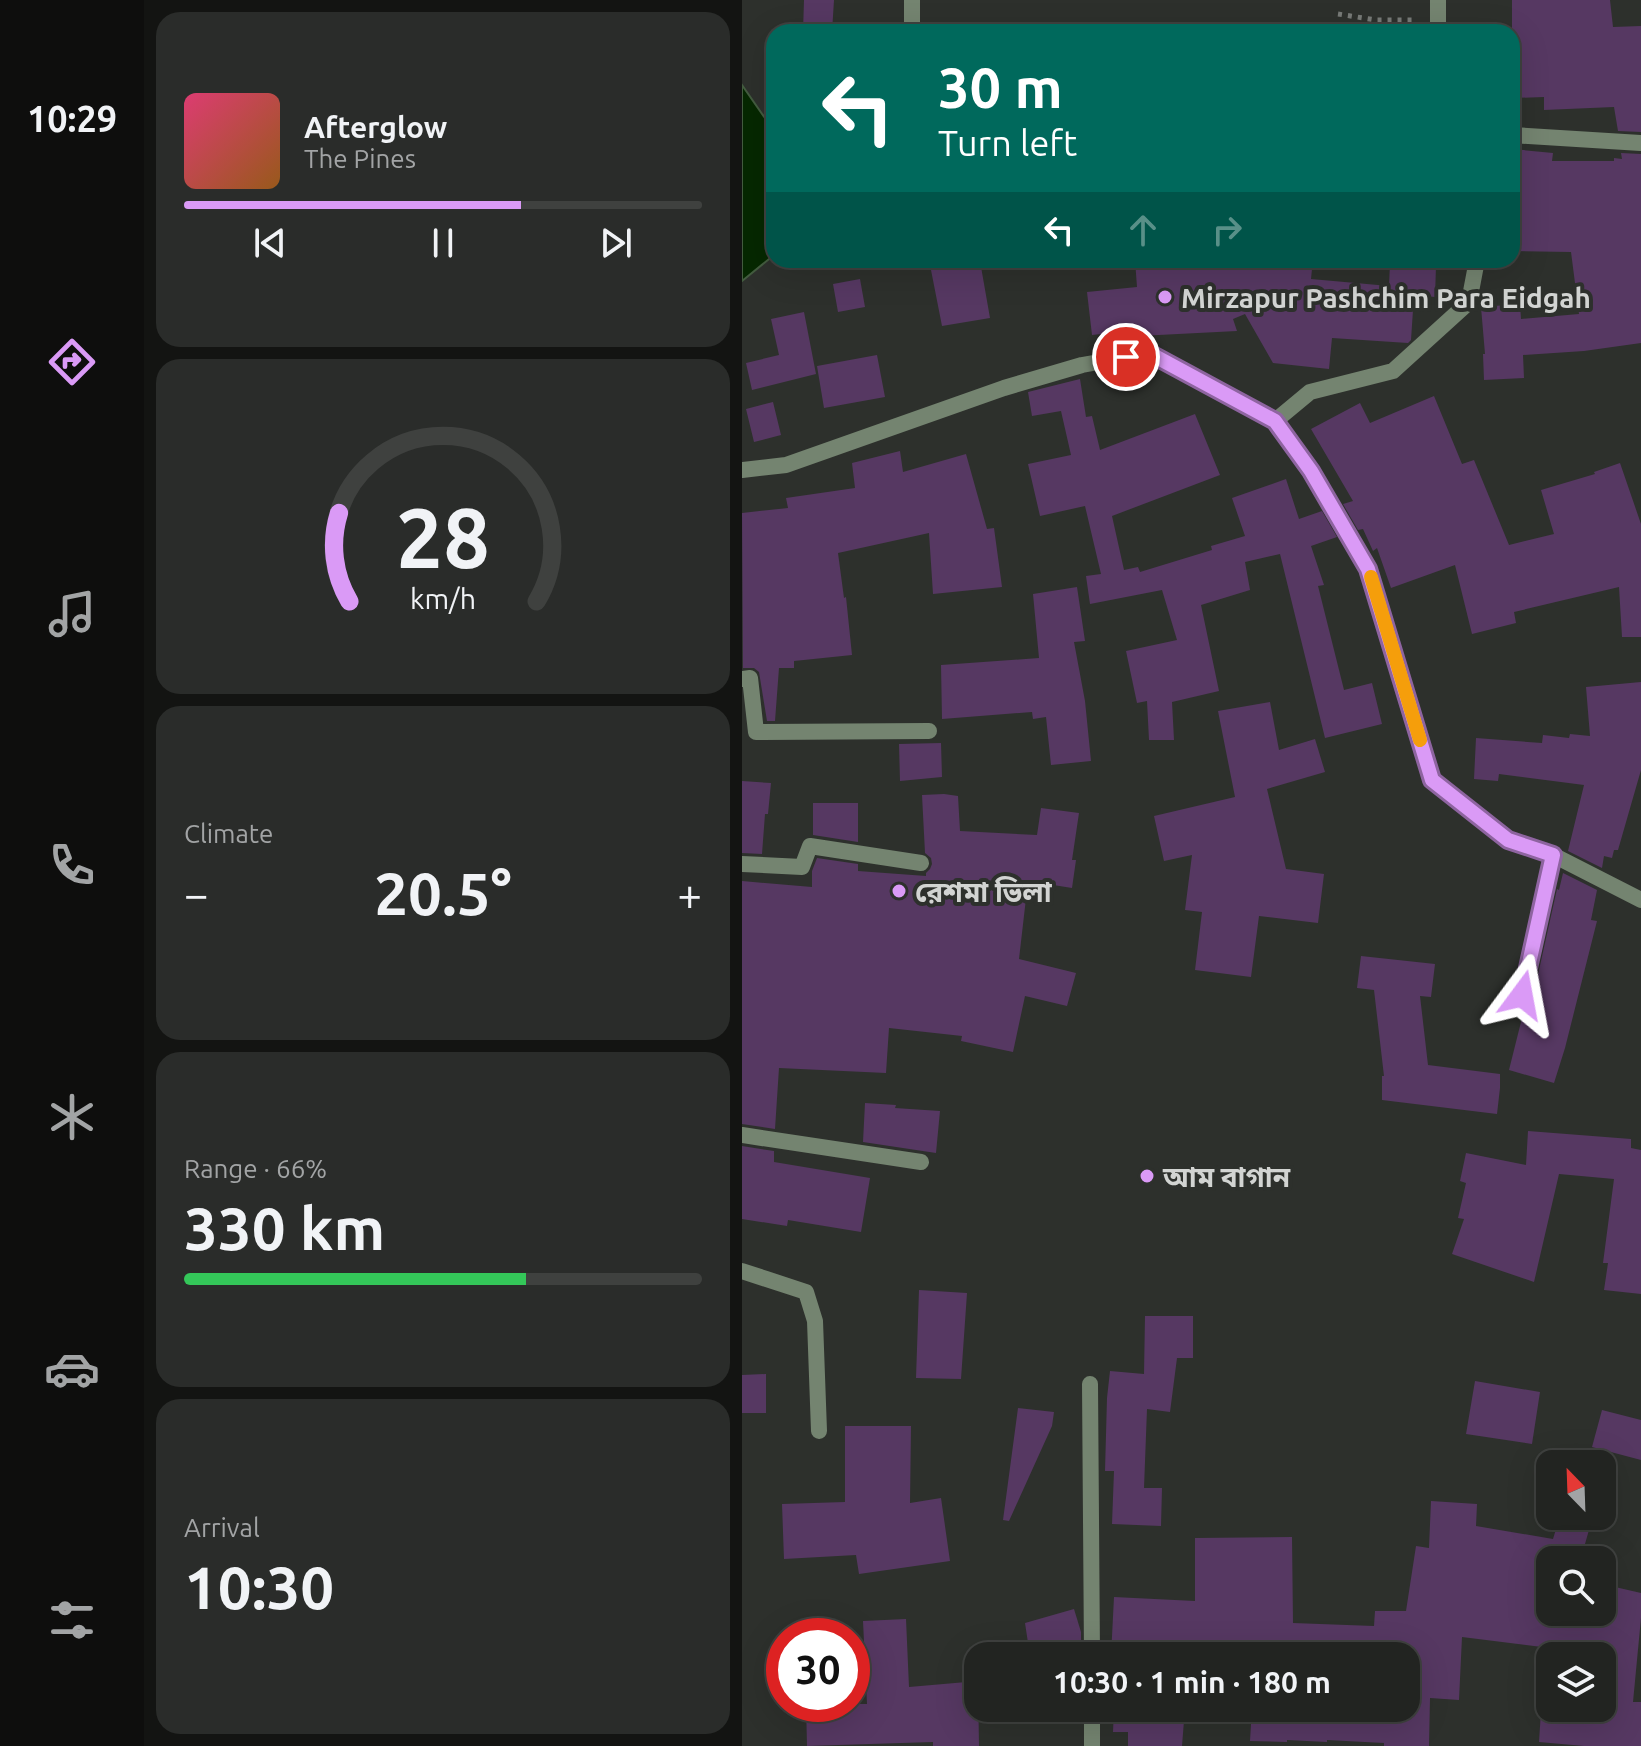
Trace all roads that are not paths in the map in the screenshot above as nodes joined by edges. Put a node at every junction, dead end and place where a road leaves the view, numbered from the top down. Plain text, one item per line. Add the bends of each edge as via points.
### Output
1 (912, 0) edge
2 (1438, 0) edge
3 (912, 24) edge
4 (1438, 24) edge
5 (1520, 135) edge
6 (1641, 143) edge
7 (1475, 268) edge
8 (1275, 421) junction
9 (742, 470) edge
10 (742, 679) edge
11 (929, 731) dead end
12 (1553, 855) junction
13 (921, 863) dead end
14 (742, 864) edge
15 (1641, 900) edge
16 (1522, 995) dead end
17 (742, 1135) edge
18 (921, 1162) dead end
19 (742, 1271) edge
20 (1090, 1384) dead end
21 (819, 1431) dead end
22 (1092, 1642) edge
23 (1092, 1722) edge
24 (1092, 1746) edge

1 - 3 street
2 - 4 street
5 - 6 street
7 - 8 street via 1469,302 1393,371 1310,392
8 - 9 street via 1149,353 1082,365 1004,388 786,465
8 - 12 street via 1368,569 1432,780 1508,840
10 - 11 street via 750,678 756,732
12 - 15 street
12 - 16 street
13 - 14 street via 810,846 802,867
17 - 18 street
19 - 21 street via 806,1292 815,1321
20 - 22 street
23 - 24 street

